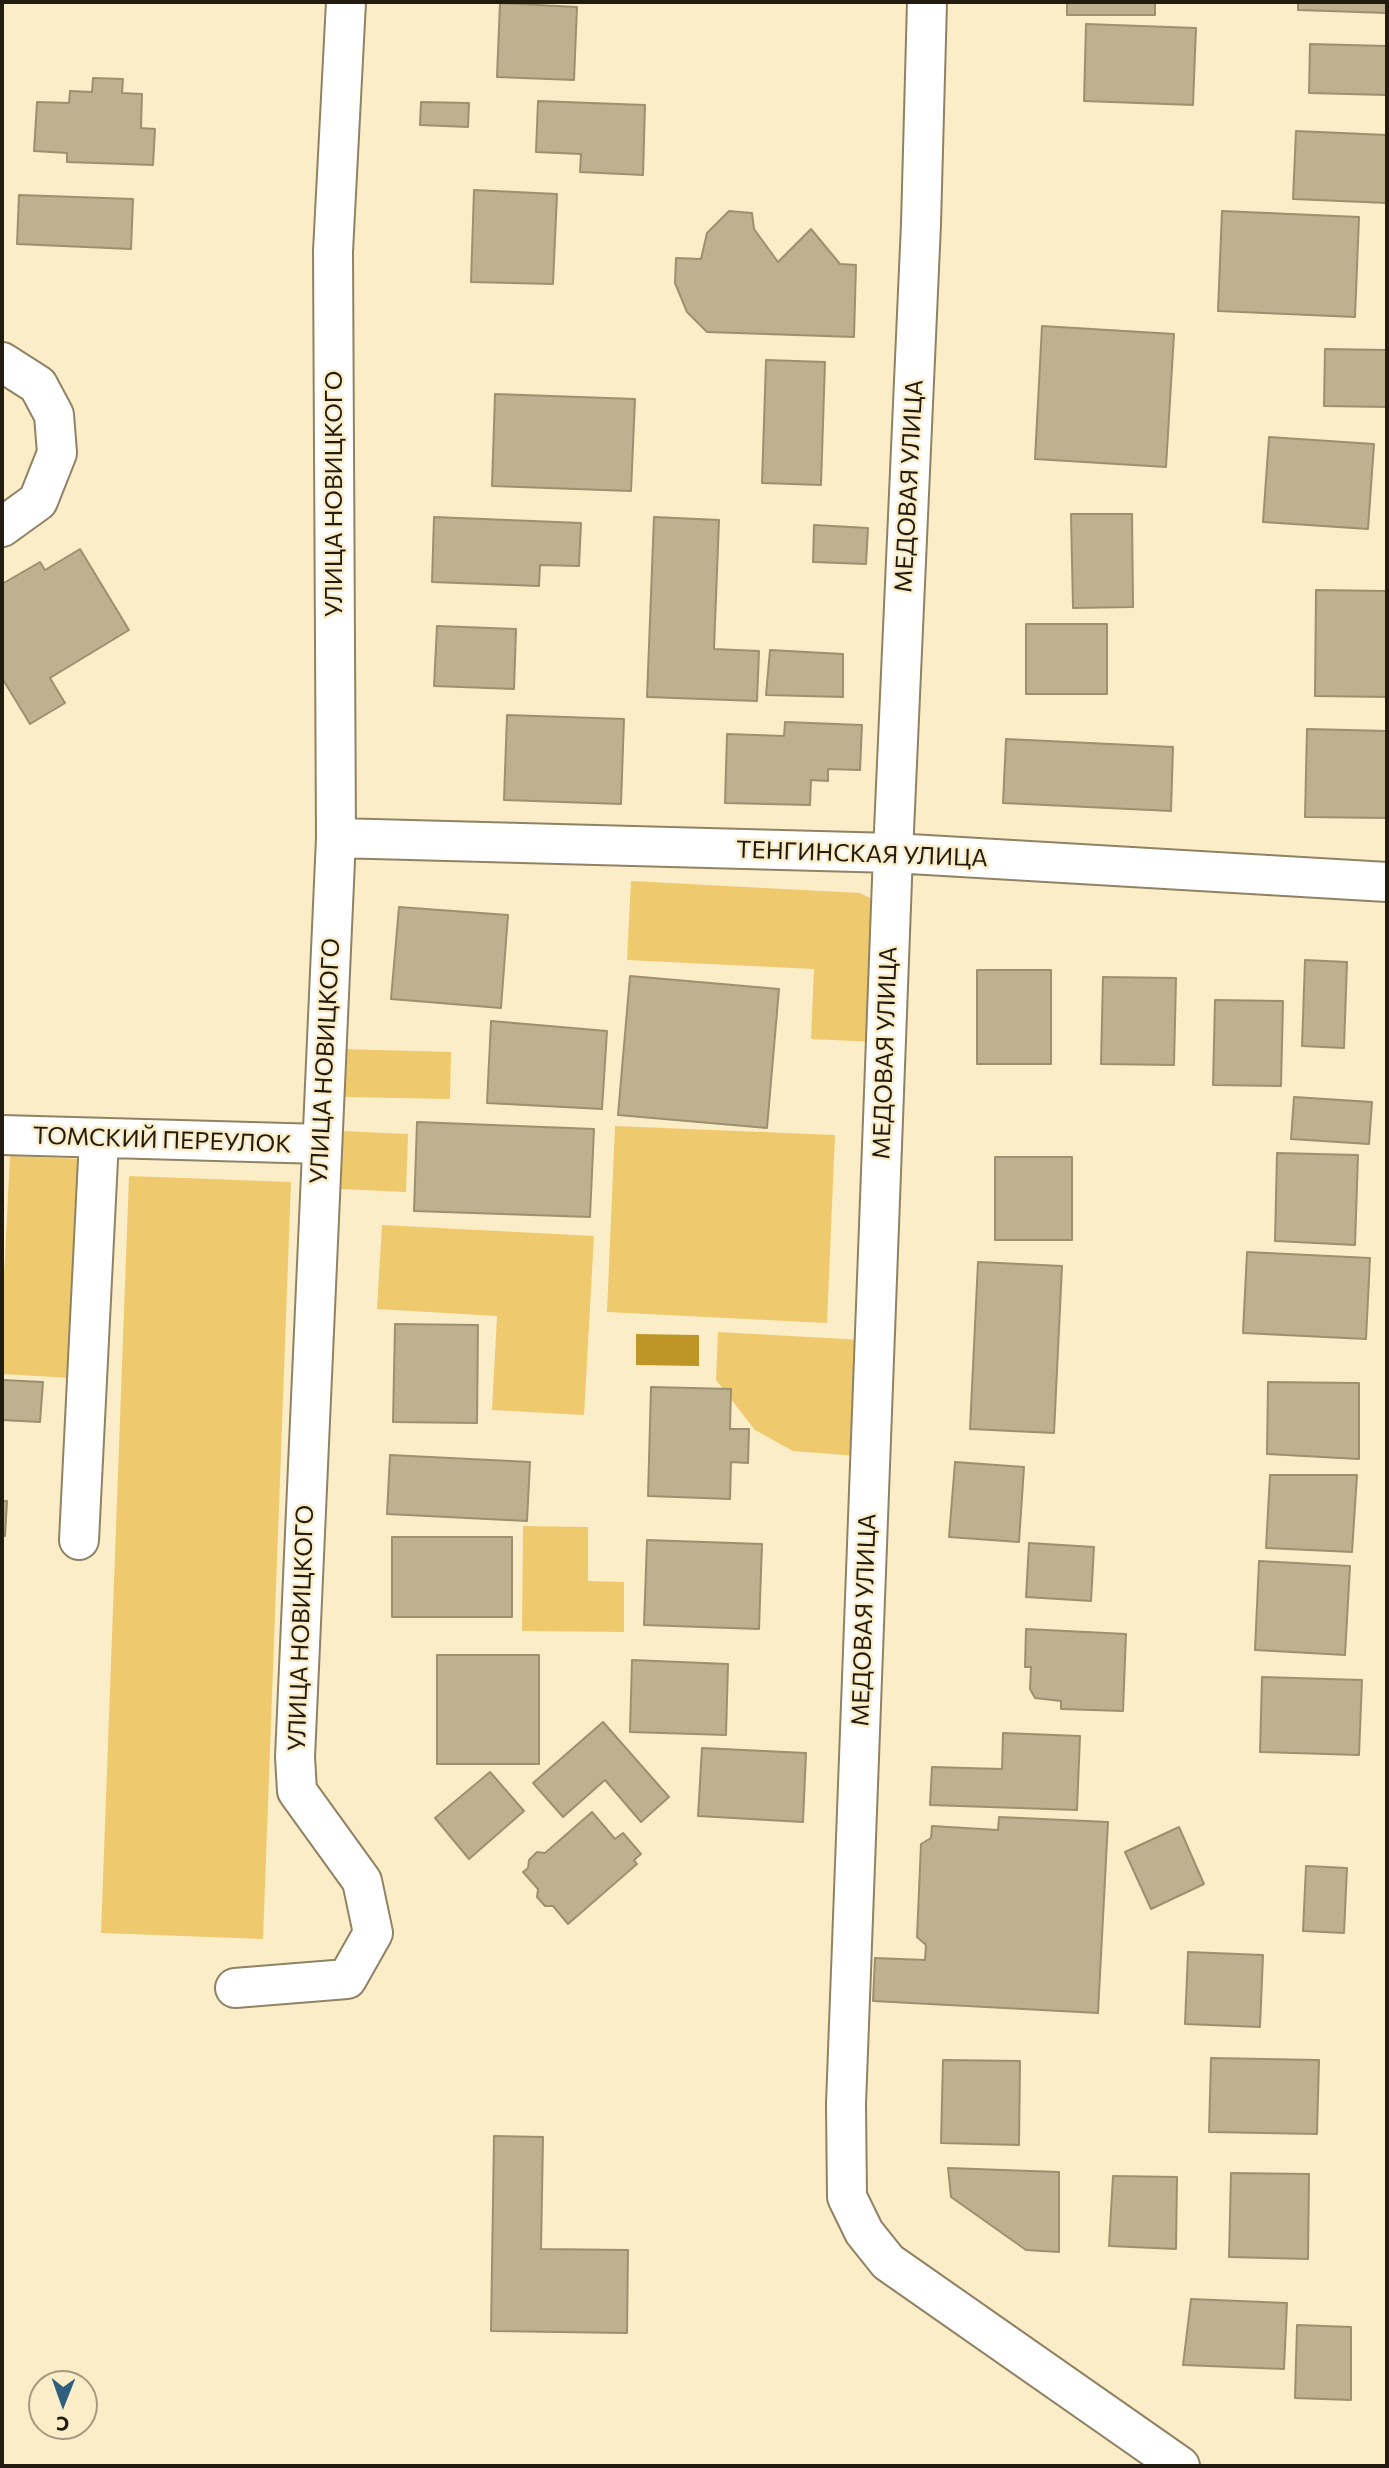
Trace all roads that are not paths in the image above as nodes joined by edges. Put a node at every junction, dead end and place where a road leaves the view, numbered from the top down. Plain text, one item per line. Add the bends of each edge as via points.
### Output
1 (346, 2) edge
2 (927, 2) edge
3 (2, 362) edge
4 (2, 527) edge
5 (336, 838) junction
6 (892, 853) junction
7 (1387, 882) edge
8 (2, 1135) edge
9 (99, 1139) junction
10 (322, 1144) junction
11 (79, 1540) dead end
12 (235, 1988) dead end
13 (1180, 2466) edge

1 - 5 street, УЛИЦА НОВИЦКОГО via 333,251
2 - 6 street, МЕДОВАЯ УЛИЦА via 921,238
3 - 4 street via 38,385 54,415 57,453 38,502
5 - 6 street, ТЕНГИНСКАЯ УЛИЦА
5 - 10 street, УЛИЦА НОВИЦКОГО
6 - 7 street, ТЕНГИНСКАЯ УЛИЦА
6 - 13 street, МЕДОВАЯ УЛИЦА via 846,2104 847,2197 864,2232 888,2262
8 - 9 street, ТОМСКИЙ ПЕРЕУЛОК
9 - 10 street, ТОМСКИЙ ПЕРЕУЛОК
9 - 11 street
10 - 12 street, УЛИЦА НОВИЦКОГО via 297,1791 362,1881 373,1933 347,1979

